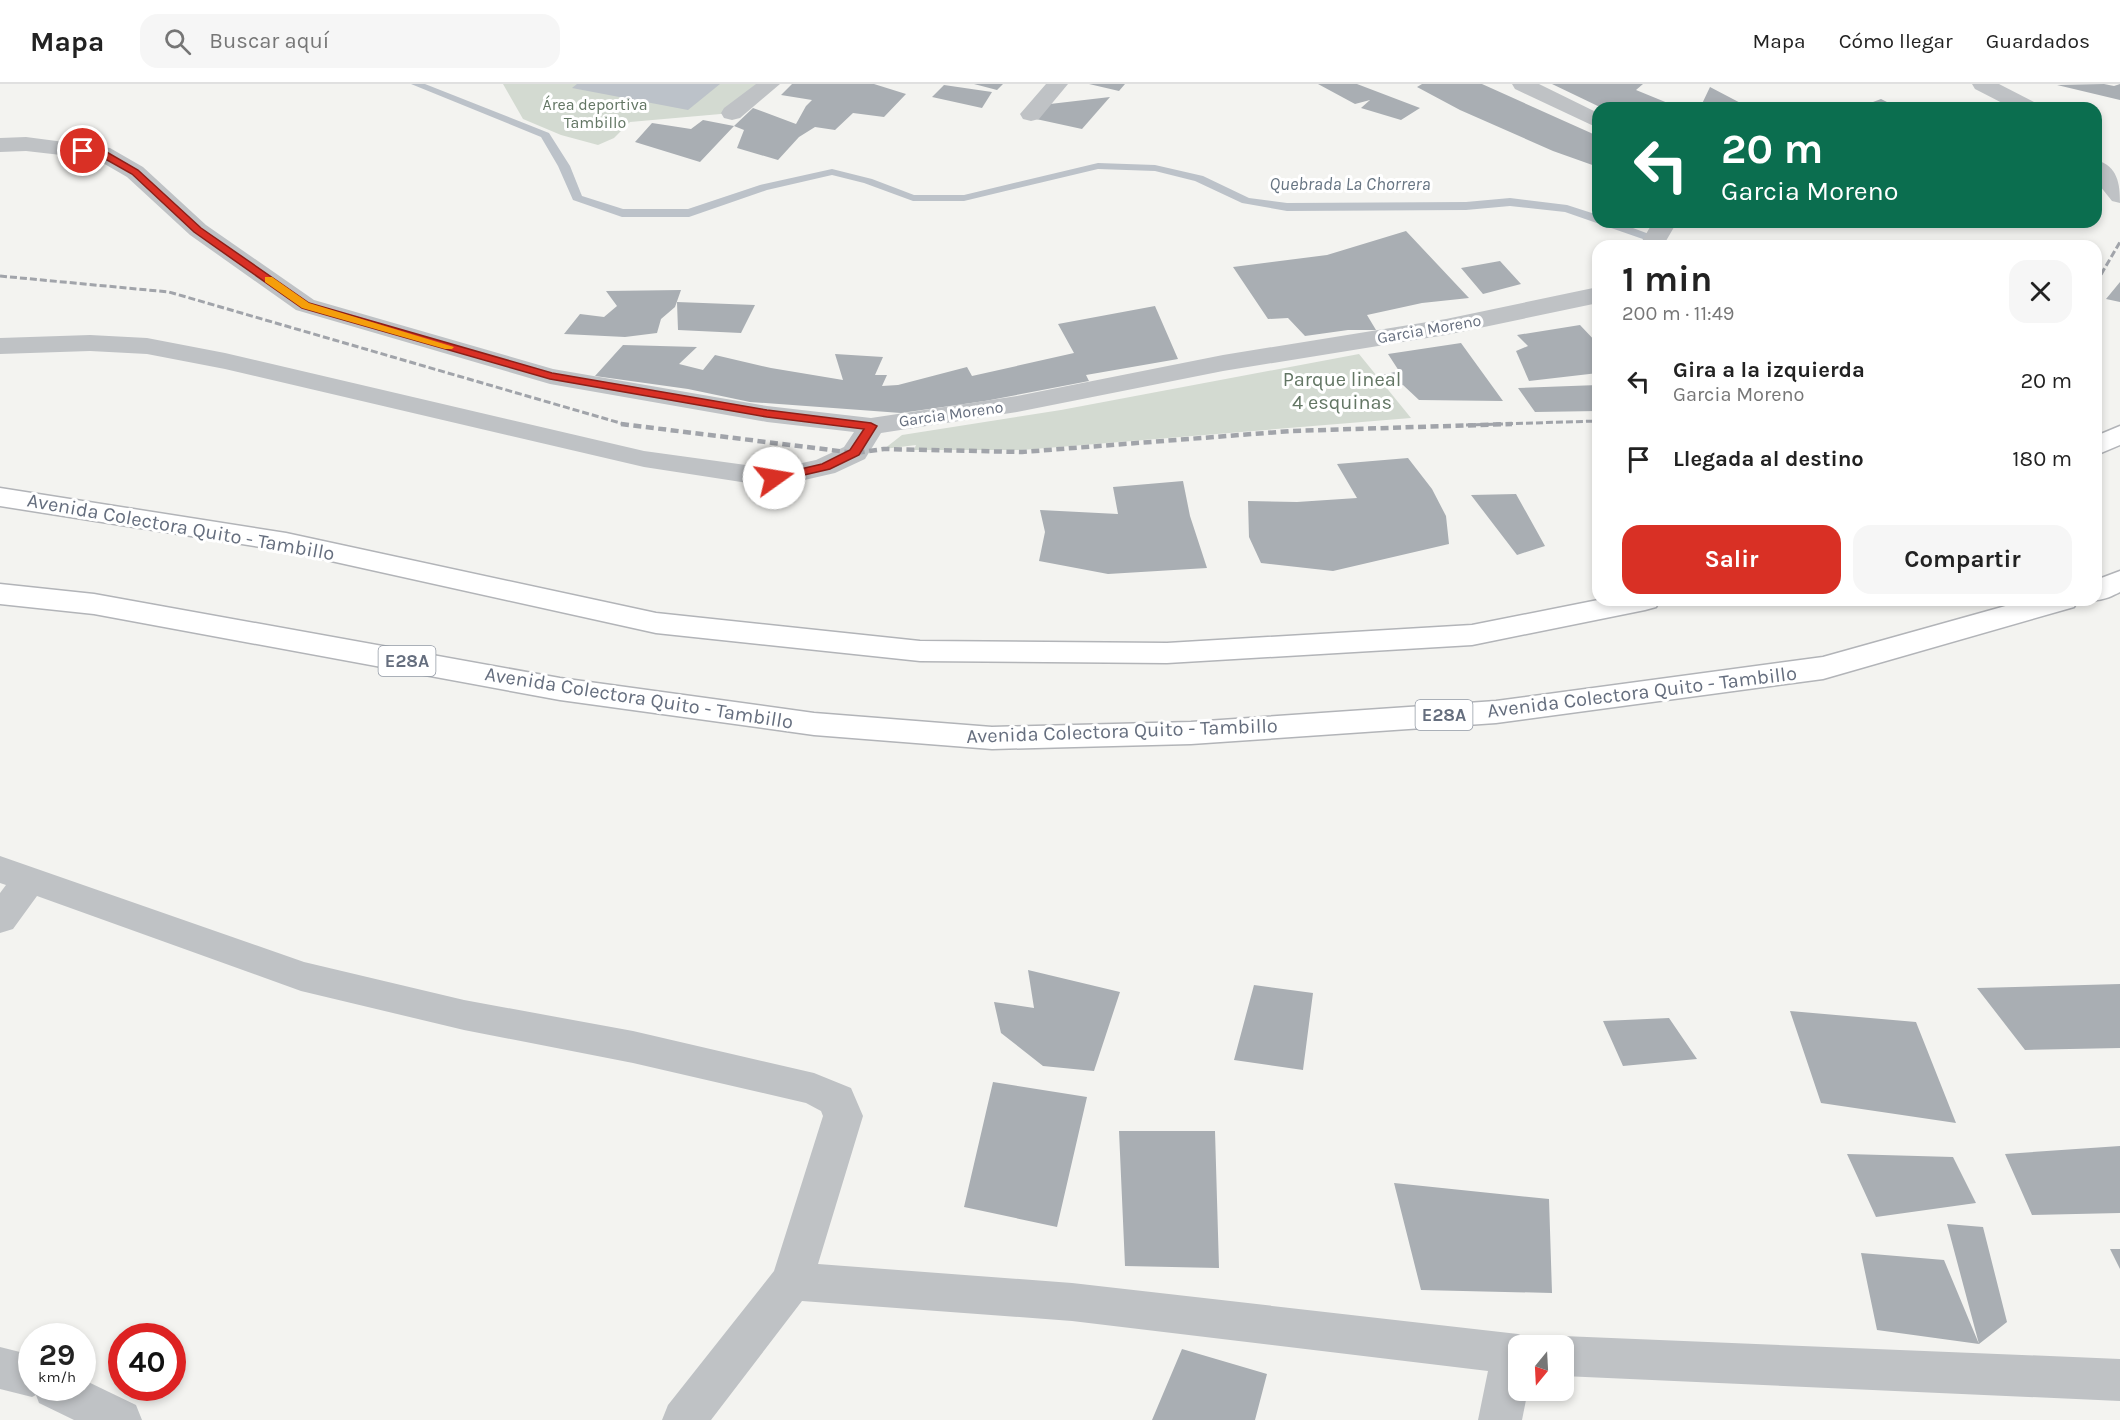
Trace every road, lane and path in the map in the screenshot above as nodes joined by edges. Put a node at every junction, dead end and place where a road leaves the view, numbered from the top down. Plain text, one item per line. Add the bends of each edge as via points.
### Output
1 (769, 84) edge
2 (1057, 84) edge
3 (1523, 84) edge
4 (1983, 84) edge
5 (2017, 102) edge
6 (732, 113) dead end
7 (1031, 114) dead end
8 (1592, 119) edge
9 (0, 146) edge
10 (2102, 174) edge
11 (2120, 196) edge
12 (1592, 296) edge
13 (0, 346) edge
14 (871, 426) junction
15 (2120, 434) edge
16 (2102, 444) edge
17 (0, 497) edge
18 (2120, 581) edge
19 (2102, 588) edge
20 (0, 594) edge
21 (1616, 606) edge
22 (2042, 606) edge
23 (15, 874) edge
24 (0, 920) edge
25 (792, 1281) junction
26 (1508, 1353) edge
27 (1574, 1356) edge
28 (0, 1368) edge
29 (18, 1372) edge
30 (2120, 1380) edge
31 (1508, 1387) edge
32 (81, 1401) edge
33 (120, 1420) edge
34 (684, 1420) edge
35 (1500, 1420) edge

1 - 6 street
2 - 7 street
3 - 8 street
4 - 5 street
9 - 14 street, Garcia Moreno via 26,144 102,153 135,172 198,230 305,305 550,376 767,414
10 - 11 street
12 - 14 street, Garcia Moreno via 1446,327 1222,363 1017,404
13 - 14 street via 147,346 644,459 774,478 825,467 855,453
15 - 16 highway
17 - 21 highway, Avenida Colectora Quito - Tambillo via 286,542 656,624 920,651 1167,653 1472,635
18 - 19 highway
20 - 22 highway, Avenida Colectora Quito - Tambillo / E28A via 94,604 560,689 814,724 992,738 1191,733 1496,712 1822,668
23 - 24 street
23 - 25 street via 301,976 464,1015 633,1047 813,1089 837,1100 843,1116
25 - 26 street via 1072,1302
25 - 34 street
27 - 30 street
28 - 29 street
31 - 35 street
32 - 33 street

